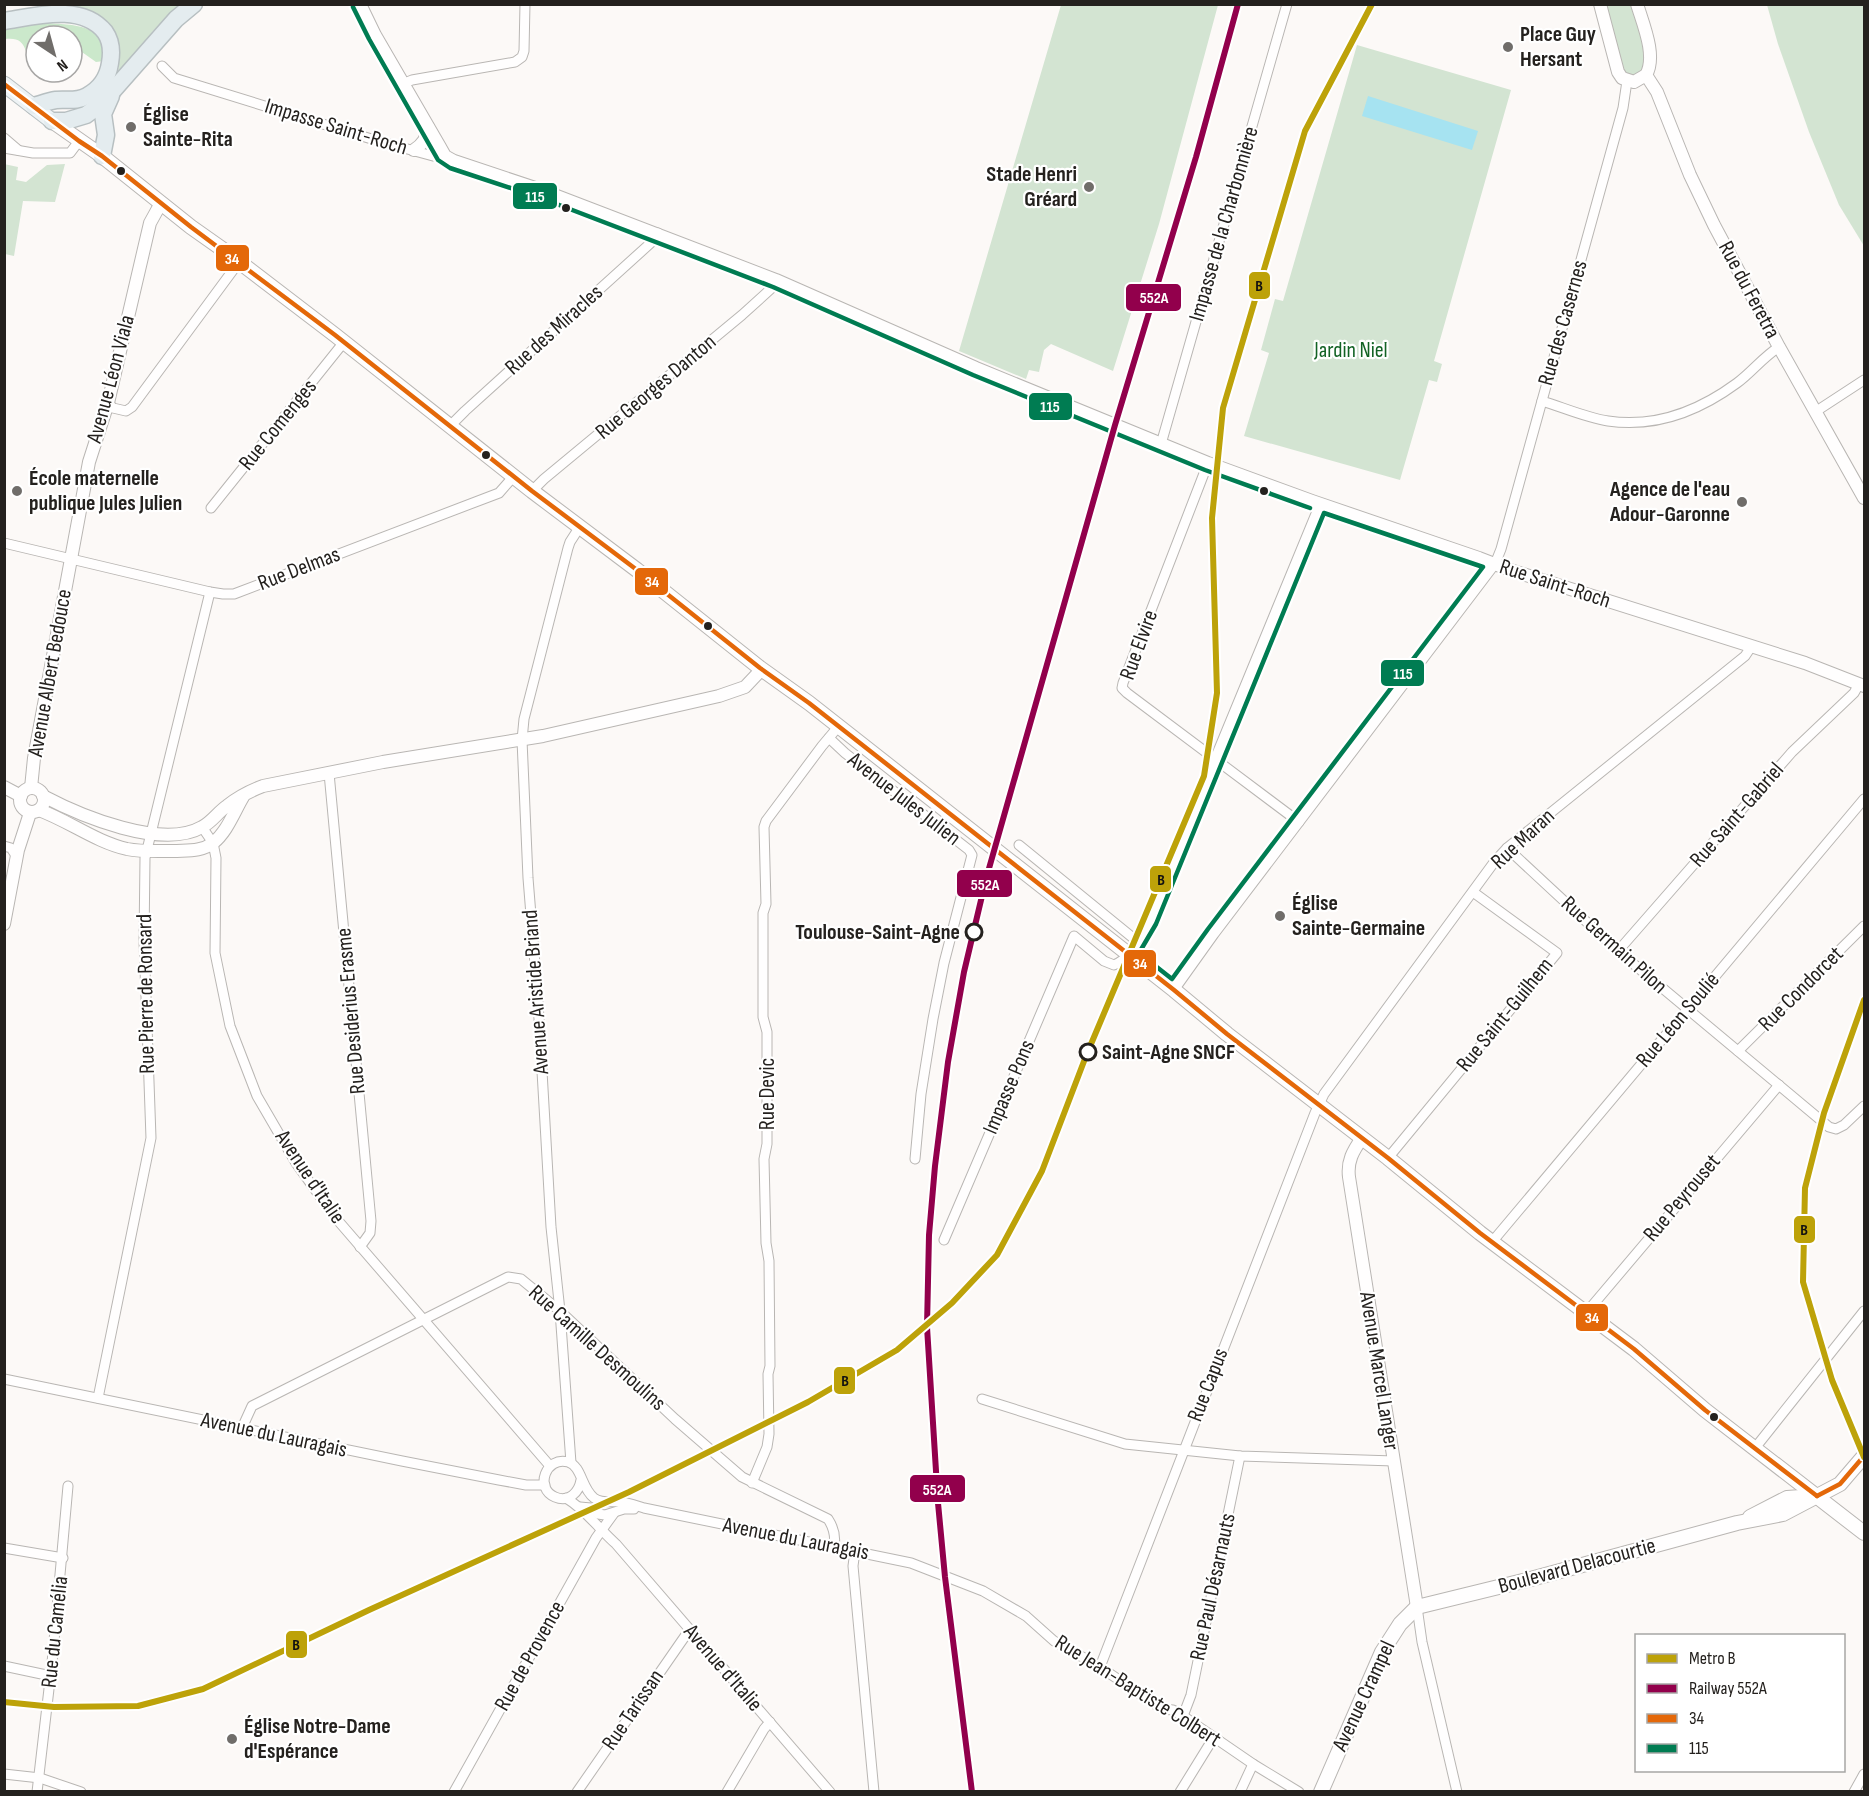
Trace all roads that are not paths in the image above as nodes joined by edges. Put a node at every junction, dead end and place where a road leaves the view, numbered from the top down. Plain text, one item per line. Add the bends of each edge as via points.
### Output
1 (194, 4) edge
2 (360, 4) edge
3 (525, 4) edge
4 (1287, 4) edge
5 (1600, 4) edge
6 (1637, 4) edge
7 (4, 21) edge
8 (162, 66) dead end
9 (1646, 75) junction
10 (1627, 81) junction
11 (4, 84) edge
12 (402, 84) junction
13 (114, 91) junction
14 (34, 106) junction
15 (52, 121) junction
16 (428, 127) junction
17 (4, 138) edge
18 (79, 141) junction
19 (4, 148) edge
20 (414, 150) junction
21 (20, 151) junction
22 (102, 156) junction
23 (445, 156) junction
24 (160, 203) junction
25 (658, 233) junction
26 (239, 262) junction
27 (776, 280) junction
28 (344, 342) junction
29 (1779, 347) junction
30 (1864, 380) edge
31 (1542, 400) junction
32 (108, 403) junction
33 (1815, 412) junction
34 (450, 426) junction
35 (1161, 444) junction
36 (1209, 463) junction
37 (514, 476) junction
38 (532, 491) junction
39 (1864, 498) edge
40 (1320, 504) junction
41 (211, 508) dead end
42 (579, 528) junction
43 (4, 543) edge
44 (72, 558) junction
45 (1495, 564) junction
46 (210, 592) junction
47 (1751, 647) junction
48 (762, 669) junction
49 (1862, 685) edge
50 (834, 733) junction
51 (522, 740) junction
52 (1215, 760) junction
53 (329, 772) junction
54 (4, 787) edge
55 (245, 794) junction
56 (1864, 799) edge
57 (29, 803) junction
58 (1299, 822) junction
59 (202, 827) junction
60 (150, 835) junction
61 (213, 843) junction
62 (1019, 845) dead end
63 (4, 846) edge
64 (1508, 848) junction
65 (146, 851) junction
66 (18, 854) junction
67 (1473, 891) junction
68 (4, 924) edge
69 (1864, 926) edge
70 (1138, 942) junction
71 (1618, 951) junction
72 (1129, 955) junction
73 (1174, 990) junction
74 (1687, 1009) junction
75 (1738, 1051) junction
76 (1779, 1085) junction
77 (1318, 1104) junction
78 (1864, 1106) edge
79 (1362, 1138) junction
80 (1388, 1158) junction
81 (915, 1159) dead end
82 (944, 1240) dead end
83 (1492, 1242) junction
84 (360, 1247) junction
85 (560, 1311) junction
86 (1864, 1311) edge
87 (1586, 1313) junction
88 (424, 1320) junction
89 (4, 1379) edge
90 (98, 1398) junction
91 (982, 1399) dead end
92 (242, 1428) junction
93 (1755, 1448) junction
94 (1183, 1450) junction
95 (1240, 1456) junction
96 (1864, 1456) edge
97 (1394, 1461) junction
98 (571, 1463) junction
99 (550, 1466) junction
100 (1783, 1471) junction
101 (581, 1480) junction
102 (752, 1483) junction
103 (545, 1485) junction
104 (68, 1486) dead end
105 (1817, 1496) junction
106 (566, 1498) junction
107 (1787, 1498) junction
108 (596, 1500) junction
109 (580, 1507) junction
110 (644, 1508) junction
111 (607, 1520) junction
112 (1737, 1523) junction
113 (1864, 1533) edge
114 (834, 1547) junction
115 (4, 1548) edge
116 (855, 1551) junction
117 (63, 1558) junction
118 (945, 1577) joint
119 (1417, 1607) junction
120 (690, 1629) junction
121 (4, 1666) edge
122 (1100, 1667) junction
123 (51, 1676) junction
124 (1183, 1716) junction
125 (770, 1722) junction
126 (1214, 1737) junction
127 (1253, 1764) junction
128 (4, 1774) edge
129 (1864, 1774) edge
130 (40, 1778) junction
131 (37, 1791) edge
132 (81, 1791) edge
133 (454, 1791) edge
134 (577, 1791) edge
135 (727, 1791) edge
136 (830, 1791) edge
137 (874, 1791) edge
138 (1180, 1791) edge
139 (1240, 1791) edge
140 (1299, 1791) edge
141 (1321, 1791) edge
142 (1457, 1791) edge
143 (1854, 1791) edge

1 - 13 highway via 176,19
2 - 12 street
3 - 12 street via 524,51 515,62
4 - 35 street, Impasse de la Charbonnière
5 - 10 street via 1615,65
6 - 9 street via 1649,49
7 - 14 highway via 79,15 101,28 110,42 108,72 94,92 74,101
8 - 20 street, Impasse Saint-Roch via 174,78
9 - 10 street via 1634,82
9 - 29 street, Rue du Feretra via 1657,92 1693,182
10 - 31 street, Rue des Casernes via 1623,108
11 - 14 main road, Avenue Jules Julien
12 - 16 street
13 - 15 highway via 86,115
13 - 22 highway via 103,114 106,135
14 - 15 main road, Avenue Jules Julien
15 - 18 main road, Avenue Jules Julien
16 - 20 street via 427,137
16 - 23 street
17 - 21 street
18 - 21 street via 70,153
18 - 22 main road, Avenue Jules Julien
19 - 21 street
20 - 23 street, Impasse Saint-Roch
22 - 24 main road, Avenue Jules Julien
23 - 25 street, Rue Saint-Roch
24 - 26 main road, Avenue Jules Julien
24 - 32 street, Avenue Léon Viala via 150,224
25 - 27 street, Rue Saint-Roch
25 - 34 street, Rue des Miracles
26 - 28 main road, Avenue Jules Julien
26 - 32 street via 132,407 126,411
27 - 35 street, Rue Saint-Roch
27 - 38 street, Rue Georges Danton via 742,315
28 - 34 main road, Avenue Jules Julien
28 - 41 street, Rue Comenges
29 - 31 street via 1720,394 1690,411 1657,421 1606,421
29 - 33 street, Rue du Feretra
30 - 33 street
31 - 45 street, Rue des Casernes
32 - 44 street, Avenue Léon Viala via 89,462
33 - 39 street, Rue du Feretra
34 - 37 main road, Avenue Jules Julien
35 - 36 street, Rue Saint-Roch
36 - 40 street, Rue Saint-Roch
36 - 52 street, Rue Elvire via 1122,688
37 - 38 main road, Avenue Jules Julien
37 - 46 street, Rue Delmas via 499,493 245,590 234,594
38 - 42 main road, Avenue Jules Julien
40 - 45 street, Rue Saint-Roch
40 - 52 street
42 - 48 main road, Avenue Jules Julien
42 - 51 street, Avenue Aristide Briand via 568,548
43 - 44 street, Rue Delmas
44 - 46 street, Rue Delmas
44 - 57 street, Avenue Albert Bedouce
45 - 47 street, Rue Saint-Roch
45 - 58 street, Rue des Casernes
46 - 60 street, Rue Pierre de Ronsard
47 - 49 street, Rue Saint-Roch
47 - 64 street, Rue Maran via 1745,656
48 - 50 main road, Avenue Jules Julien via 801,697
48 - 51 street via 749,685 735,692
49 - 71 street, Rue Saint-Gabriel via 1792,752
50 - 72 main road, Avenue Jules Julien via 975,833
50 - 81 street, Avenue Jules Julien via 845,753 972,855 933,1019
50 - 102 street, Rue Devic via 766,821 763,836 763,1017 767,1032 764,1171 770,1366 767,1447
51 - 53 street
51 - 85 street, Avenue Aristide Briand via 551,1227
52 - 58 street, Rue Elvire
52 - 70 street
53 - 55 street via 263,786
53 - 84 street, Rue Desiderius Erasme via 371,1221 370,1233
54 - 57 street
55 - 59 street
55 - 61 street
56 - 74 street, Rue Léon Soulié
57 - 60 street via 44,804 43,796 108,823
57 - 65 street via 104,841
57 - 66 street, Avenue Albert Bedouce
58 - 73 street, Rue des Casernes
59 - 60 street via 177,835
59 - 61 street, Avenue d'Italie
60 - 65 street, Rue Pierre de Ronsard
61 - 65 street via 196,850
61 - 84 street, Avenue d'Italie via 215,953 233,1036 257,1096 296,1163
62 - 70 street
63 - 66 street
64 - 67 street, Rue Maran
64 - 71 street, Rue Germain Pilon
65 - 90 street, Rue Pierre de Ronsard via 144,941 151,1137
66 - 68 street, Avenue Albert Bedouce
67 - 77 street, Rue Maran
67 - 80 street, Rue Saint-Guilhem via 1557,953
69 - 75 street, Rue Condorcet
70 - 72 street
71 - 74 street, Rue Germain Pilon
72 - 73 main road, Avenue Jules Julien
72 - 82 street, Impasse Pons via 1114,965 1074,936
73 - 77 main road, Avenue Jules Julien
74 - 75 street, Rue Germain Pilon
74 - 83 street, Rue Léon Soulié
75 - 76 street, Rue Germain Pilon
76 - 78 street, Rue Germain Pilon via 1836,1129
76 - 87 street, Rue Peyrouset
77 - 79 main road, Avenue Jules Julien
77 - 94 street, Rue Capus
79 - 80 main road, Avenue Jules Julien
79 - 97 street, Avenue Marcel Langer via 1349,1159 1349,1177
80 - 83 main road, Avenue Jules Julien
83 - 87 main road, Avenue Jules Julien
84 - 88 street, Avenue d'Italie
85 - 88 street, Rue Camille Desmoulins via 522,1279 508,1277
85 - 98 street, Avenue Aristide Briand
85 - 102 street, Rue Camille Desmoulins via 675,1419
86 - 93 street
87 - 93 main road, Avenue Jules Julien
88 - 92 street, Rue Camille Desmoulins via 252,1406
88 - 99 street, Avenue d'Italie
89 - 90 street, Avenue du Lauragais
90 - 92 street, Avenue du Lauragais
91 - 94 street via 1125,1444
92 - 103 street, Avenue du Lauragais via 499,1480
93 - 100 main road, Avenue Jules Julien
94 - 95 street
94 - 122 street, Rue Capus
95 - 97 street
95 - 124 street, Rue Paul Désarnauts via 1191,1695
96 - 105 main road via 1840,1484
97 - 119 street, Avenue Marcel Langer
98 - 99 street
98 - 101 street
99 - 103 street
100 - 105 main road, Avenue Jules Julien
100 - 107 main road via 1790,1482
101 - 106 street via 579,1490
101 - 108 street
102 - 114 street, Rue Camille Desmoulins via 828,1519 833,1527
103 - 106 street via 551,1495
104 - 117 street, Rue du Camélia
105 - 107 main road, Boulevard Delacourtie
105 - 112 main road, Boulevard Delacourtie via 1789,1512
105 - 113 main road, Avenue Jules Julien
106 - 109 street, Avenue d'Italie
107 - 112 main road, Boulevard Delacourtie
108 - 110 street, Avenue du Lauragais
108 - 111 street, Avenue d'Italie
109 - 111 street, Avenue d'Italie
109 - 111 street, Avenue d'Italie via 591,1508
110 - 111 street, Avenue du Lauragais via 624,1509
110 - 114 street, Avenue du Lauragais
111 - 120 street, Avenue d'Italie via 616,1544
111 - 133 street, Rue de Provence
112 - 119 main road, Boulevard Delacourtie
114 - 116 street, Avenue du Lauragais
115 - 117 street
116 - 118 street, Avenue du Lauragais via 911,1563
116 - 137 street via 853,1566
117 - 123 street, Rue du Camélia
118 - 122 street, Rue Jean-Baptiste Colbert via 983,1591 1026,1616 1054,1641
119 - 141 main road, Avenue Crampel via 1382,1652
119 - 142 street
120 - 125 street, Avenue d'Italie
120 - 134 street, Rue Tarissan
121 - 123 street
122 - 124 street, Rue Jean-Baptiste Colbert via 1162,1709
123 - 130 street, Rue du Camélia
124 - 126 street, Rue Jean-Baptiste Colbert
125 - 135 street
125 - 136 street, Avenue d'Italie
126 - 127 street, Rue Jean-Baptiste Colbert
126 - 138 street
127 - 139 street
127 - 140 street, Rue Jean-Baptiste Colbert
128 - 130 street
129 - 143 street
130 - 131 street, Rue du Camélia
130 - 132 street

